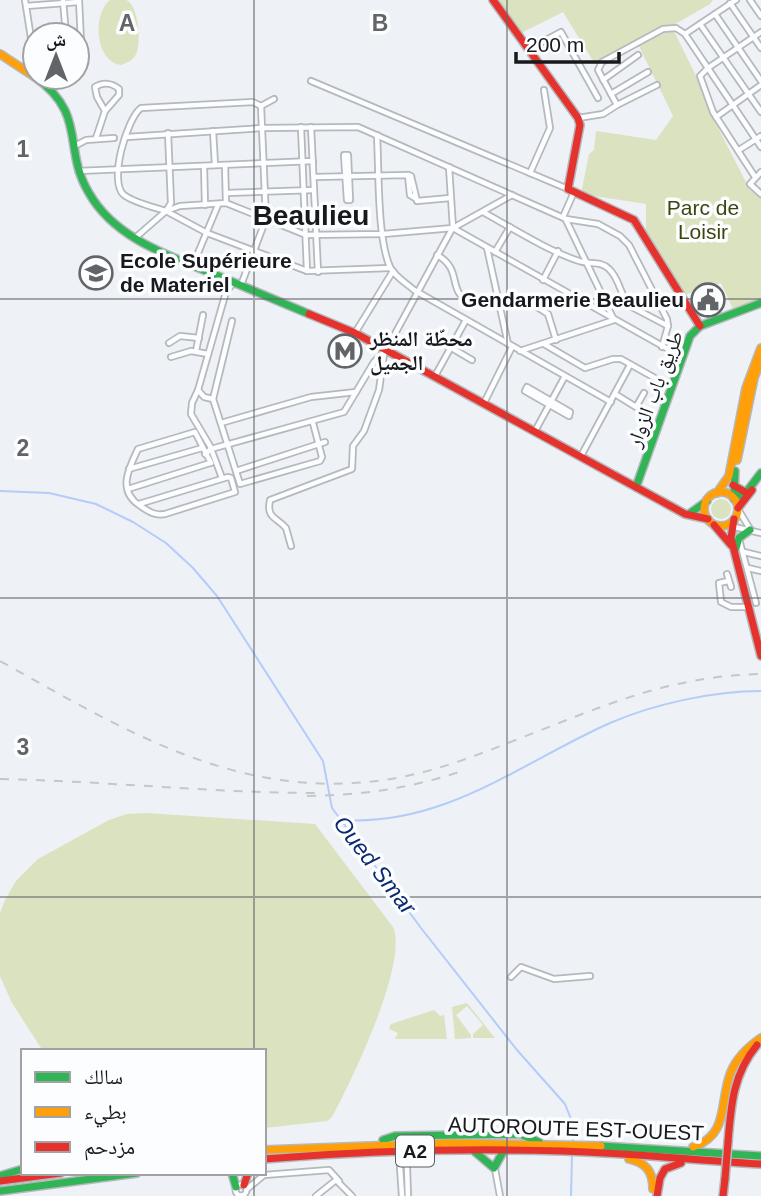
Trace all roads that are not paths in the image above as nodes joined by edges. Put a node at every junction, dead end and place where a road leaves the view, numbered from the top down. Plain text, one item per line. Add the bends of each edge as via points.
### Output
1 (493, 0) edge
2 (750, 0) edge
3 (79, 1) edge
4 (63, 2) edge
5 (733, 2) edge
6 (26, 3) edge
7 (715, 14) junction
8 (761, 16) edge
9 (29, 21) edge
10 (65, 21) edge
11 (80, 21) edge
12 (700, 24) junction
13 (761, 32) edge
14 (685, 34) junction
15 (754, 37) junction
16 (738, 47) junction
17 (761, 48) edge
18 (530, 49) junction
19 (0, 54) edge
20 (638, 55) dead end
21 (723, 58) junction
22 (21, 68) edge
23 (708, 68) junction
24 (648, 72) dead end
25 (603, 80) junction
26 (311, 81) dead end
27 (761, 83) edge
28 (657, 85) dead end
29 (544, 90) dead end
30 (55, 91) edge
31 (611, 94) junction
32 (748, 94) junction
33 (598, 98) dead end
34 (274, 99) dead end
35 (617, 105) junction
36 (733, 105) junction
37 (261, 106) junction
38 (105, 111) junction
39 (761, 112) edge
40 (716, 117) junction
41 (578, 118) junction
42 (300, 127) junction
43 (311, 127) junction
44 (262, 128) junction
45 (213, 131) junction
46 (168, 133) junction
47 (377, 135) junction
48 (127, 137) junction
49 (96, 138) junction
50 (114, 138) dead end
51 (759, 138) edge
52 (75, 146) junction
53 (761, 146) edge
54 (739, 150) junction
55 (313, 161) junction
56 (303, 162) junction
57 (264, 163) junction
58 (225, 165) junction
59 (204, 166) junction
60 (215, 166) junction
61 (449, 167) junction
62 (169, 168) junction
63 (117, 170) junction
64 (78, 171) junction
65 (761, 172) edge
66 (530, 173) junction
67 (379, 176) junction
68 (314, 177) junction
69 (755, 177) junction
70 (314, 190) junction
71 (303, 191) junction
72 (571, 191) junction
73 (265, 192) junction
74 (226, 193) junction
75 (761, 194) edge
76 (512, 195) junction
77 (450, 198) junction
78 (226, 203) junction
79 (205, 205) junction
80 (218, 205) junction
81 (166, 211) junction
82 (482, 212) junction
83 (564, 218) junction
84 (266, 219) junction
85 (510, 227) junction
86 (453, 228) junction
87 (207, 233) junction
88 (383, 234) junction
89 (306, 235) junction
90 (316, 235) junction
91 (134, 239) junction
92 (487, 248) junction
93 (255, 250) junction
94 (558, 251) junction
95 (495, 253) junction
96 (437, 255) junction
97 (587, 263) junction
98 (193, 265) junction
99 (391, 270) junction
100 (307, 271) junction
101 (318, 272) junction
102 (543, 280) junction
103 (238, 283) junction
104 (418, 292) junction
105 (499, 301) junction
106 (761, 303) edge
107 (203, 315) dead end
108 (466, 320) junction
109 (614, 320) junction
110 (232, 321) dead end
111 (668, 326) junction
112 (700, 326) junction
113 (355, 333) junction
114 (428, 334) dead end
115 (199, 338) junction
116 (556, 340) junction
117 (169, 343) dead end
118 (544, 344) junction
119 (510, 346) junction
120 (451, 347) junction
121 (662, 347) junction
122 (761, 348) edge
123 (386, 350) junction
124 (196, 351) junction
125 (520, 351) junction
126 (208, 354) junction
127 (171, 357) dead end
128 (682, 357) junction
129 (761, 359) edge
130 (472, 360) dead end
131 (631, 364) junction
132 (435, 376) junction
133 (565, 376) junction
134 (671, 387) junction
135 (198, 390) junction
136 (356, 392) junction
137 (644, 393) dead end
138 (615, 394) junction
139 (748, 394) junction
140 (213, 399) junction
141 (611, 402) junction
142 (484, 403) junction
143 (550, 403) junction
144 (221, 422) junction
145 (313, 422) junction
146 (535, 431) junction
147 (325, 442) dead end
148 (318, 445) junction
149 (228, 446) junction
150 (202, 448) junction
151 (211, 449) junction
152 (205, 454) junction
153 (581, 456) junction
154 (213, 462) junction
155 (128, 469) junction
156 (236, 471) junction
157 (761, 473) edge
158 (223, 479) junction
159 (761, 480) edge
160 (733, 485) junction
161 (636, 487) junction
162 (128, 489) junction
163 (745, 492) junction
164 (717, 493) junction
165 (734, 499) junction
166 (706, 501) junction
167 (139, 504) junction
168 (738, 508) junction
169 (687, 515) junction
170 (709, 521) junction
171 (731, 524) junction
172 (750, 530) junction
173 (761, 533) edge
174 (291, 546) dead end
175 (739, 553) junction
176 (761, 556) edge
177 (748, 568) junction
178 (761, 570) edge
179 (727, 574) dead end
180 (728, 581) junction
181 (752, 585) junction
182 (731, 587) dead end
183 (761, 587) edge
184 (752, 605) junction
185 (761, 656) edge
186 (590, 976) dead end
187 (511, 977) dead end
188 (761, 1042) edge
189 (652, 1147) junction
190 (586, 1148) junction
191 (266, 1150) edge
192 (473, 1150) junction
193 (503, 1150) junction
194 (607, 1153) junction
195 (761, 1156) edge
196 (266, 1161) edge
197 (717, 1161) junction
198 (761, 1164) edge
199 (494, 1168) junction
200 (21, 1170) edge
201 (46, 1175) edge
202 (122, 1175) edge
203 (0, 1176) edge
204 (0, 1181) edge
205 (339, 1181) junction
206 (239, 1190) edge
207 (0, 1191) edge
208 (241, 1196) edge
209 (316, 1196) edge
210 (352, 1196) edge
211 (402, 1196) edge
212 (408, 1196) edge
213 (500, 1196) edge
214 (655, 1196) edge
215 (723, 1196) edge

1 - 18 main road
2 - 8 street
3 - 4 street
3 - 11 street
4 - 6 street
4 - 10 street
5 - 7 street
5 - 15 street
6 - 9 street
7 - 12 street
7 - 16 street
12 - 14 street
12 - 21 street
13 - 15 street
14 - 23 street
14 - 25 street via 676,28 663,29 619,52 599,66
15 - 16 street
15 - 17 street
16 - 21 street
16 - 27 street
18 - 33 street via 561,32
18 - 41 main road
19 - 22 main road
20 - 25 street
21 - 23 street
21 - 32 street
23 - 36 street
23 - 40 street via 701,76
24 - 31 street
25 - 31 street
26 - 66 street
27 - 32 street
28 - 35 street
29 - 66 street via 550,128
30 - 52 main road via 63,100
31 - 35 street
32 - 36 street
32 - 39 street
34 - 37 street
35 - 41 street via 603,114
36 - 40 street
36 - 51 street
37 - 44 street
37 - 48 street via 253,102 141,108 132,117
38 - 38 street via 119,95 113,84 95,86
38 - 49 street
40 - 54 street
41 - 72 main road
42 - 43 street
42 - 44 street
42 - 56 street
43 - 47 street via 358,127
43 - 55 street
44 - 45 street
44 - 57 street
45 - 46 street
45 - 60 street
46 - 48 street
46 - 62 street
47 - 61 street
47 - 67 street
48 - 63 street
49 - 50 street
49 - 52 street
51 - 53 street
51 - 54 street
52 - 64 main road
54 - 69 street
55 - 56 street
55 - 68 street
56 - 57 street
56 - 71 street
57 - 58 street
57 - 73 street
58 - 60 street
58 - 74 street
59 - 60 street
59 - 62 street
59 - 79 street
61 - 76 street
61 - 77 street
62 - 63 street
62 - 81 street via 171,204
63 - 64 street
63 - 81 street via 118,186 124,194
64 - 91 main road via 95,203
65 - 69 street
66 - 72 street
67 - 68 street
67 - 77 street via 411,176 419,201
67 - 88 street
68 - 70 street
69 - 75 street via 750,184
70 - 71 street
70 - 90 street
71 - 73 street
71 - 89 street
72 - 83 street
72 - 112 main road via 634,220
73 - 74 street
73 - 84 street
74 - 78 street
76 - 82 street
76 - 83 street
77 - 86 street
78 - 80 street
78 - 84 street
79 - 80 street
79 - 81 street
80 - 87 street
81 - 87 street
81 - 91 street
82 - 85 street
82 - 86 street
83 - 97 street
83 - 111 street via 598,224 629,245
84 - 89 street
84 - 93 street
85 - 94 street
85 - 95 street
86 - 88 street
86 - 92 street
86 - 96 street
87 - 93 street
87 - 98 street
88 - 90 street
88 - 99 street
89 - 90 street
89 - 100 street
90 - 101 street
91 - 98 main road
92 - 95 street
92 - 105 street
93 - 100 street
93 - 103 street
94 - 97 street
94 - 102 street
95 - 102 street
96 - 104 street
96 - 105 street via 449,261 455,288 469,301
97 - 109 street
97 - 111 street via 609,268 630,306
98 - 103 main road
99 - 101 street
99 - 104 street
99 - 113 street
100 - 101 street
102 - 109 street
103 - 113 main road
103 - 126 street via 226,292
104 - 108 street
104 - 123 street
105 - 116 street via 522,299 548,314
105 - 119 street
106 - 112 main road, طريق باب الزوار
107 - 115 street
108 - 119 street
108 - 120 street
109 - 116 street
109 - 121 street
110 - 140 street
111 - 121 street
112 - 128 main road, طريق باب الزوار via 690,336
113 - 123 main road
114 - 120 street
115 - 117 street via 180,336
115 - 124 street
116 - 118 street
118 - 125 street
118 - 131 street via 585,368 613,359
119 - 125 street
119 - 142 street
120 - 130 street
120 - 132 street
121 - 128 street
122 - 139 main road
123 - 132 main road
123 - 136 street
123 - 174 street via 379,390 352,450 352,469 270,500 271,515 286,528
124 - 126 street
124 - 127 street
125 - 133 street
126 - 135 street
128 - 134 main road, طريق باب الزوار
129 - 139 main road
131 - 134 street
131 - 138 street
132 - 142 main road
133 - 141 street
133 - 143 street
134 - 161 main road, طريق باب الزوار
135 - 140 street
135 - 151 street via 191,414
136 - 144 street via 311,397
136 - 145 street via 344,412
137 - 138 street via 636,407
138 - 141 street
139 - 160 main road
139 - 164 main road via 729,476
140 - 144 street
141 - 153 street
142 - 146 main road
143 - 143 street via 525,391 527,387
143 - 146 street
144 - 149 street
145 - 148 street
145 - 149 street
146 - 153 main road
147 - 148 street
148 - 156 street
148 - 156 street via 320,461 242,484
149 - 151 street
149 - 156 street
150 - 152 street
150 - 155 street
150 - 155 street via 195,432 184,435 138,449
151 - 152 street
151 - 154 street
152 - 154 street
153 - 161 main road
154 - 158 street
154 - 162 street
155 - 162 street
157 - 163 main road
158 - 167 street
158 - 167 street via 231,478 235,492 160,515
159 - 168 main road
160 - 163 main road
160 - 165 main road
161 - 169 main road
162 - 167 street
163 - 165 main road
164 - 165 main road
164 - 166 main road
165 - 168 main road
166 - 169 main road
166 - 170 main road
168 - 171 main road
168 - 172 street
169 - 170 main road
170 - 171 main road
170 - 175 main road
171 - 172 street
171 - 175 main road
172 - 173 street
172 - 175 main road via 739,538
175 - 176 street
175 - 177 street
175 - 184 main road
177 - 178 street
177 - 181 street
179 - 180 street
180 - 182 street
180 - 184 street via 719,583 721,602 731,607
181 - 183 street
181 - 184 street
184 - 185 main road
186 - 187 street via 554,979 522,967
188 - 189 main road via 744,1052 733,1067 720,1123 711,1140 694,1147
188 - 215 main road, bridge via 734,1081
189 - 190 main road, AUTOROUTE EST-OUEST / A2
189 - 195 main road, AUTOROUTE EST-OUEST / A2
190 - 191 main road, AUTOROUTE EST-OUEST / A2 via 540,1143
190 - 193 main road, AUTOROUTE EST-OUEST / A2 via 566,1152
190 - 194 main road, AUTOROUTE EST-OUEST / A2
192 - 193 main road, AUTOROUTE EST-OUEST / A2
192 - 196 main road, AUTOROUTE EST-OUEST / A2
192 - 199 main road
193 - 199 main road
194 - 197 main road, AUTOROUTE EST-OUEST / A2
194 - 214 main road via 646,1164
197 - 198 main road, AUTOROUTE EST-OUEST / A2
197 - 214 main road via 670,1164 660,1176
199 - 213 street
200 - 203 main road
201 - 204 main road
202 - 207 main road
205 - 206 street via 329,1170 271,1174
205 - 209 street via 332,1181
205 - 210 street
206 - 208 street
206 - 208 street via 246,1194
211 - 212 street via 403,1167

